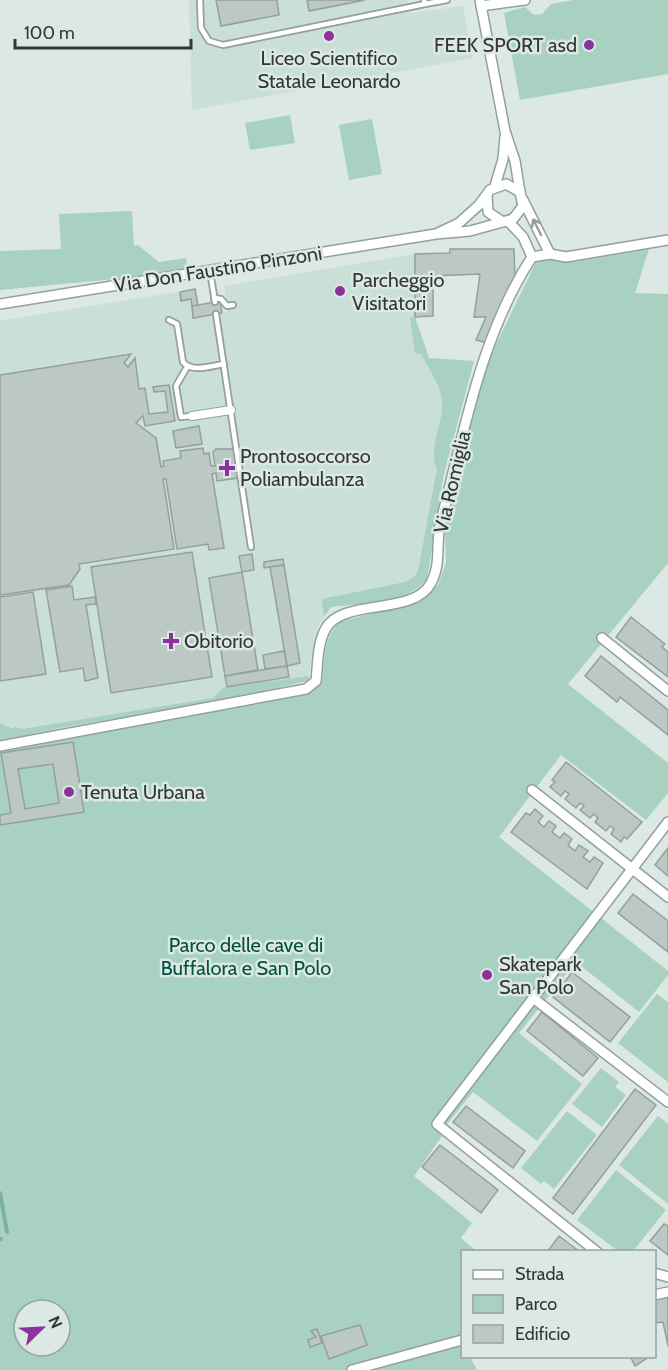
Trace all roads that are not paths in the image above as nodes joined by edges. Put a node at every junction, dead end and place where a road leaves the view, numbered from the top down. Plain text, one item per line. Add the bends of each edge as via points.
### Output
1 (200, 0) edge
2 (447, 0) edge
3 (525, 0) edge
4 (425, 2) edge
5 (481, 3) edge
6 (505, 131) junction
7 (495, 186) junction
8 (487, 195) junction
9 (521, 196) junction
10 (505, 221) junction
11 (436, 234) junction
12 (668, 240) edge
13 (550, 254) junction
14 (532, 256) junction
15 (210, 271) junction
16 (0, 304) edge
17 (233, 305) dead end
18 (216, 314) dead end
19 (169, 320) dead end
20 (224, 364) junction
21 (187, 367) junction
22 (231, 410) junction
23 (192, 416) joint
24 (251, 547) dead end
25 (602, 638) dead end
26 (668, 691) edge
27 (0, 746) edge
28 (532, 790) dead end
29 (668, 822) edge
30 (632, 869) junction
31 (668, 897) edge
32 (533, 998) junction
33 (668, 1102) edge
34 (596, 1250) edge
35 (461, 1340) edge
36 (352, 1370) edge

1 - 4 lane via 201,27 208,41 223,45
2 - 4 lane
3 - 5 street
5 - 6 street
6 - 7 street via 503,159
6 - 9 street
7 - 8 street
7 - 9 street via 506,184
8 - 10 street via 488,212
8 - 11 street, Via Don Faustino Pinzoni via 459,223
9 - 10 street via 521,211
13 -> 9 street
10 - 11 street, Via Don Faustino Pinzoni via 470,231
10 - 14 street via 523,237
11 - 15 street, Via Don Faustino Pinzoni
12 - 13 street via 566,256
13 - 14 street
14 - 27 street, Via Romiglia via 481,368 438,530 439,563 430,585 403,601 338,616 327,626 320,643 316,681 306,689
15 - 16 street, Via Don Faustino Pinzoni
15 - 17 lane via 214,300
18 - 20 lane
19 - 21 lane via 177,324
20 - 21 lane
20 - 22 lane
21 - 23 lane via 176,386 181,417
22 - 23 street
22 - 24 lane
25 - 26 street
28 - 30 street
29 - 30 street
30 - 31 street
30 - 32 street
32 - 33 street
32 - 34 street via 437,1124
35 - 36 street

